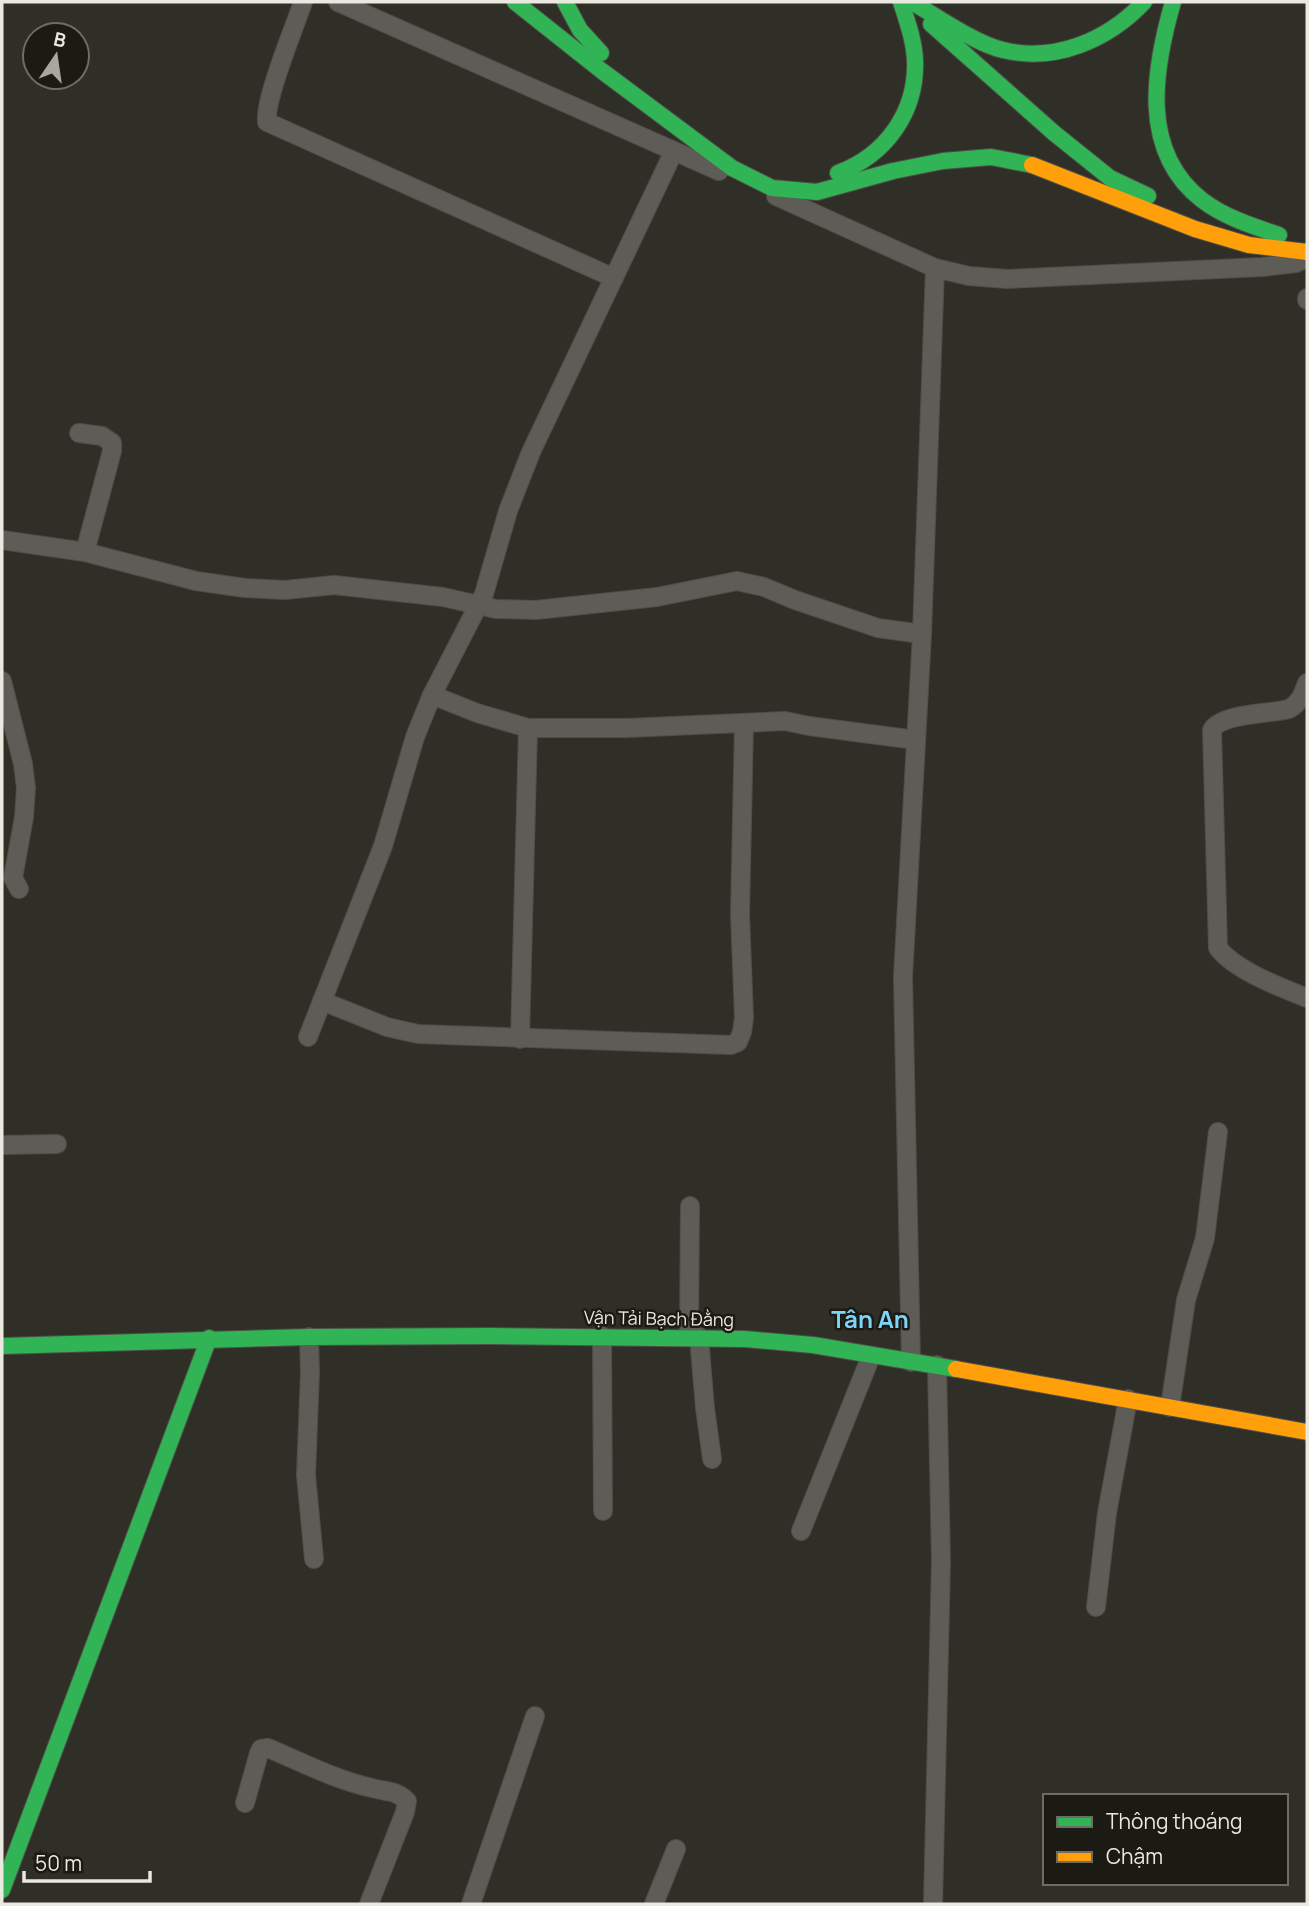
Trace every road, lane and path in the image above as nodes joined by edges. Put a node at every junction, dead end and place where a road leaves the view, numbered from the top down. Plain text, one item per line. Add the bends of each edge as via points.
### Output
1 (303, 2) edge
2 (338, 2) edge
3 (515, 2) edge
4 (565, 2) edge
5 (901, 2) edge
6 (910, 2) edge
7 (1144, 2) edge
8 (1173, 2) edge
9 (674, 151) junction
10 (1307, 243) edge
11 (1307, 251) edge
12 (1307, 257) edge
13 (935, 268) junction
14 (614, 278) junction
15 (79, 433) dead end
16 (2, 540) edge
17 (85, 552) junction
18 (480, 605) junction
19 (922, 634) junction
20 (2, 681) edge
21 (1307, 683) edge
22 (432, 695) junction
23 (744, 724) junction
24 (528, 728) junction
25 (916, 740) junction
26 (19, 889) dead end
27 (1307, 999) edge
28 (322, 1001) junction
29 (308, 1037) dead end
30 (520, 1039) junction
31 (1218, 1132) dead end
32 (2, 1144) edge
33 (57, 1144) dead end
34 (690, 1206) dead end
35 (602, 1336) junction
36 (309, 1337) junction
37 (694, 1337) junction
38 (209, 1338) junction
39 (2, 1346) edge
40 (871, 1356) junction
41 (911, 1362) junction
42 (937, 1365) junction
43 (1128, 1399) junction
44 (1170, 1407) junction
45 (1307, 1432) edge
46 (712, 1459) dead end
47 (603, 1511) dead end
48 (801, 1531) dead end
49 (314, 1559) dead end
50 (1096, 1607) dead end
51 (535, 1716) dead end
52 (245, 1803) dead end
53 (676, 1849) dead end
54 (2, 1890) edge
55 (369, 1904) edge
56 (471, 1904) edge
57 (654, 1904) edge
58 (933, 1904) edge

1 - 14 street via 272,93 268,122
2 - 9 street
3 - 11 main road via 732,168 772,188 817,192 893,171 991,157 1040,167 1195,229 1249,245
4 - 5 main road via 585,38 611,62 738,156 776,175 816,178 850,170 881,149 902,123 913,90 915,60
6 - 7 main road via 1001,50 1041,55 1087,43 1128,19
6 - 11 main road via 1008,94 1110,178 1190,216 1258,240
8 - 10 main road via 1156,79 1161,143 1170,166 1188,189 1218,210
9 - 13 street
9 - 14 street
12 - 13 street via 1262,267 1007,279
13 - 19 street
14 - 18 street via 531,452
15 - 17 street via 102,436 112,443
16 - 17 street
17 - 18 street via 196,581 245,588 334,585
18 - 19 street via 536,610 657,597 737,580 878,628
18 - 22 street
19 - 25 street
20 - 26 street via 26,788 13,878
21 - 27 street via 1302,697 1289,709 1241,716 1214,726 1212,744 1218,948 1226,958
22 - 24 street
22 - 28 street via 383,846
23 - 24 street
23 - 25 street via 785,721
23 - 30 street via 740,914 744,1018 738,1042
24 - 30 street
25 - 41 street via 903,977
28 - 29 street
28 - 30 street via 418,1034
31 - 44 street via 1205,1238 1186,1300
32 - 33 street
34 - 37 street
35 - 36 main road, Vận Tải Bạch Đằng
35 - 37 main road, Vận Tải Bạch Đằng
35 - 47 street
36 - 38 main road, Vận Tải Bạch Đằng
36 - 49 street via 306,1475
37 - 40 main road, Vận Tải Bạch Đằng via 813,1345
37 - 46 street
38 - 39 main road, Vận Tải Bạch Đằng
38 - 54 main road
40 - 41 main road, Vận Tải Bạch Đằng
40 - 48 street
41 - 42 main road, Vận Tải Bạch Đằng
42 - 43 main road, Vận Tải Bạch Đằng
42 - 58 street via 941,1562
43 - 44 main road, Vận Tải Bạch Đằng
43 - 50 street
44 - 45 main road, Vận Tải Bạch Đằng
51 - 56 street
52 - 55 street via 259,1753 268,1748 342,1779 396,1792 407,1801 405,1812
53 - 57 street

